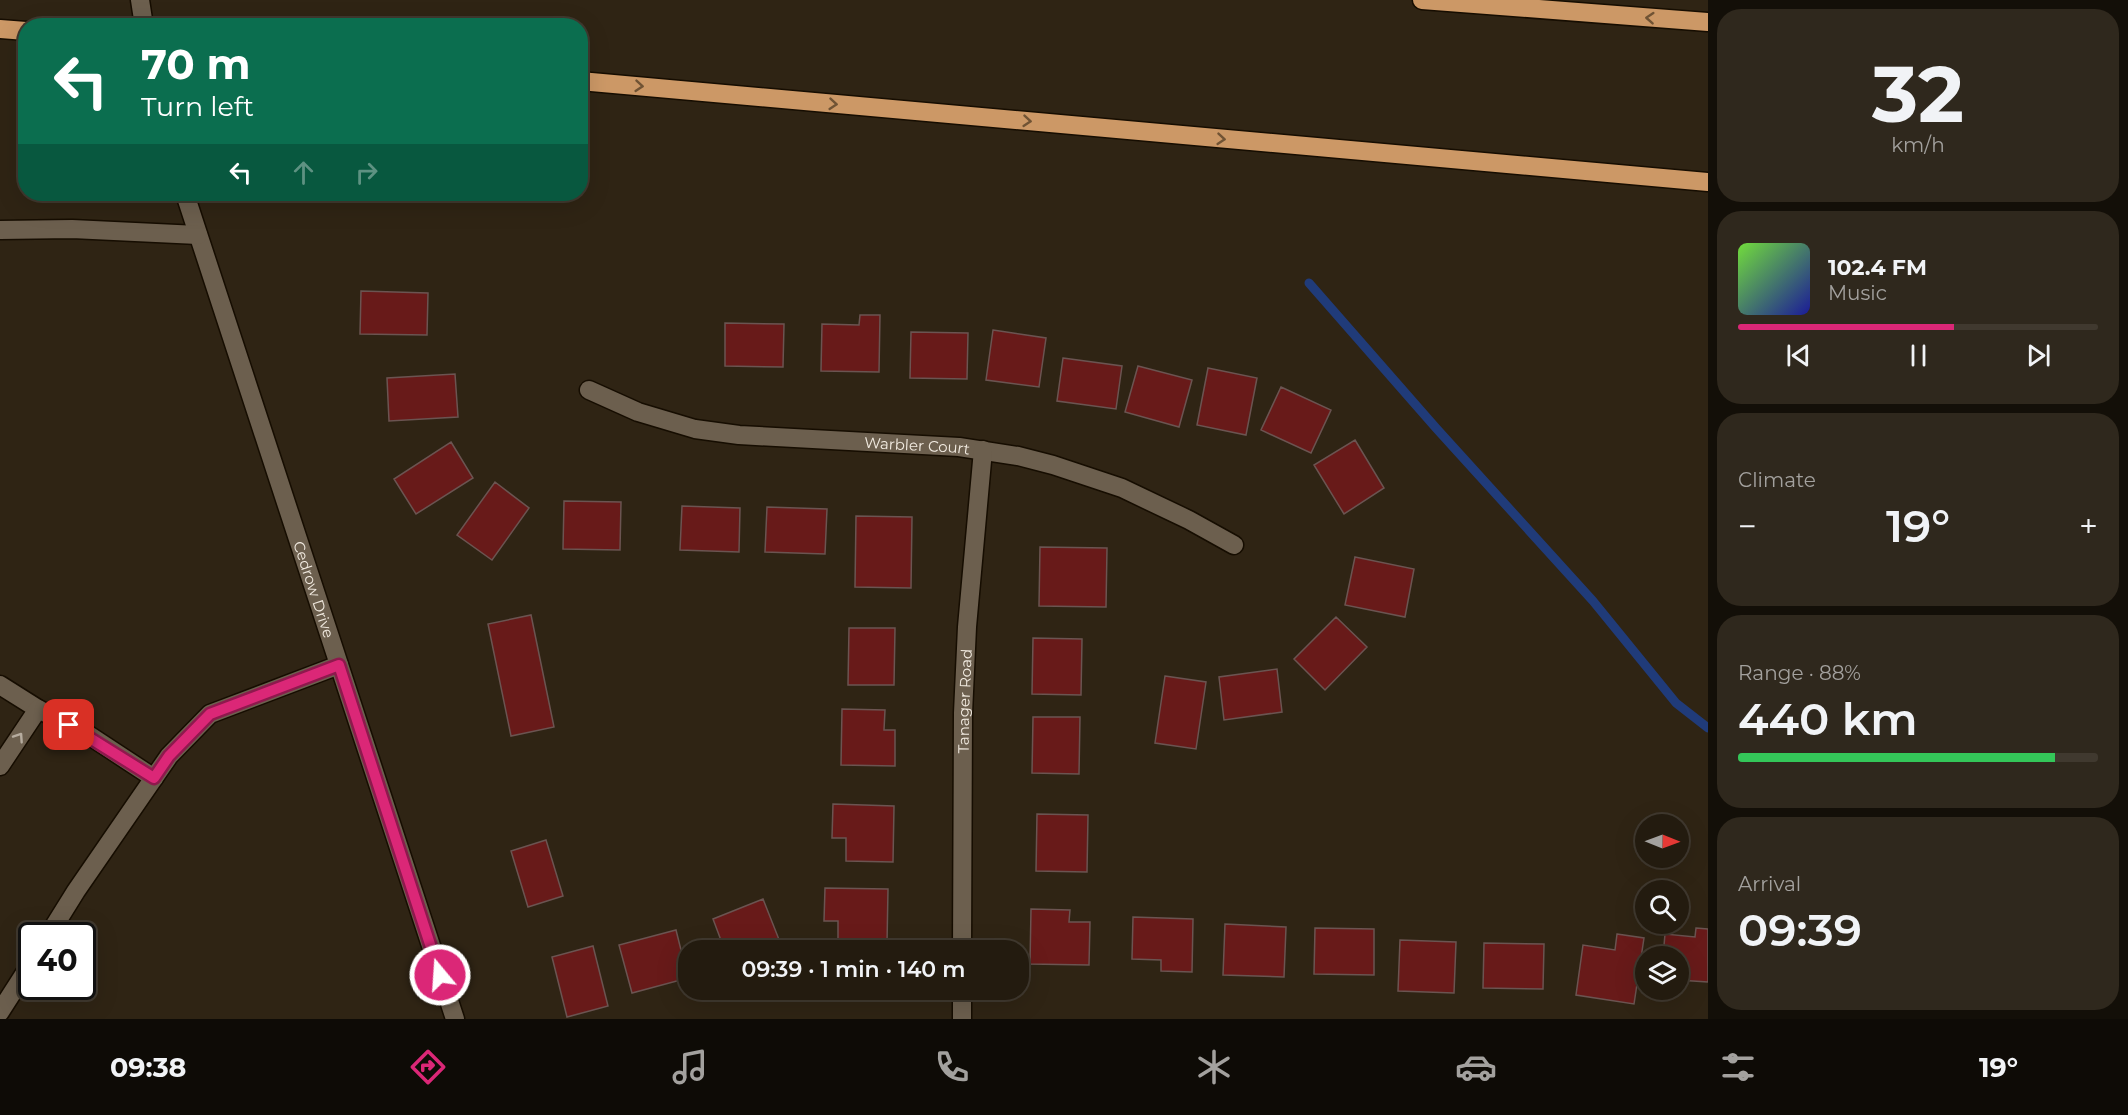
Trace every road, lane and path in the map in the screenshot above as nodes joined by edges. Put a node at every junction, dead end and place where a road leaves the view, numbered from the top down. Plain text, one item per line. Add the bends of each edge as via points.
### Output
1 (140, 0) edge
2 (1422, 0) edge
3 (143, 18) edge
4 (1708, 22) edge
5 (0, 28) edge
6 (18, 30) edge
7 (588, 82) edge
8 (1708, 182) edge
9 (187, 201) edge
10 (0, 230) edge
11 (198, 235) junction
12 (589, 390) dead end
13 (983, 450) junction
14 (1234, 545) dead end
15 (339, 665) junction
16 (0, 685) edge
17 (38, 709) junction
18 (0, 766) edge
19 (154, 778) junction
20 (57, 922) edge
21 (962, 940) edge
22 (18, 984) edge
23 (962, 1000) edge
24 (0, 1012) edge
25 (455, 1019) edge
26 (962, 1019) edge

1 - 3 street
4 -> 2 highway
5 - 6 highway
7 -> 8 highway
9 - 11 street, Cedrow Drive
10 - 11 street
11 - 15 street, Cedrow Drive
12 - 13 street, Warbler Court via 638,412 695,429
13 - 14 street, Warbler Court via 1053,465 1122,488
13 - 21 street, Tanager Road via 966,627
15 - 19 street via 210,714 169,756
15 - 25 street, Cedrow Drive
16 - 17 street
18 -> 17 street
17 - 19 street via 84,732
19 - 20 street
22 - 24 street
23 - 26 street

